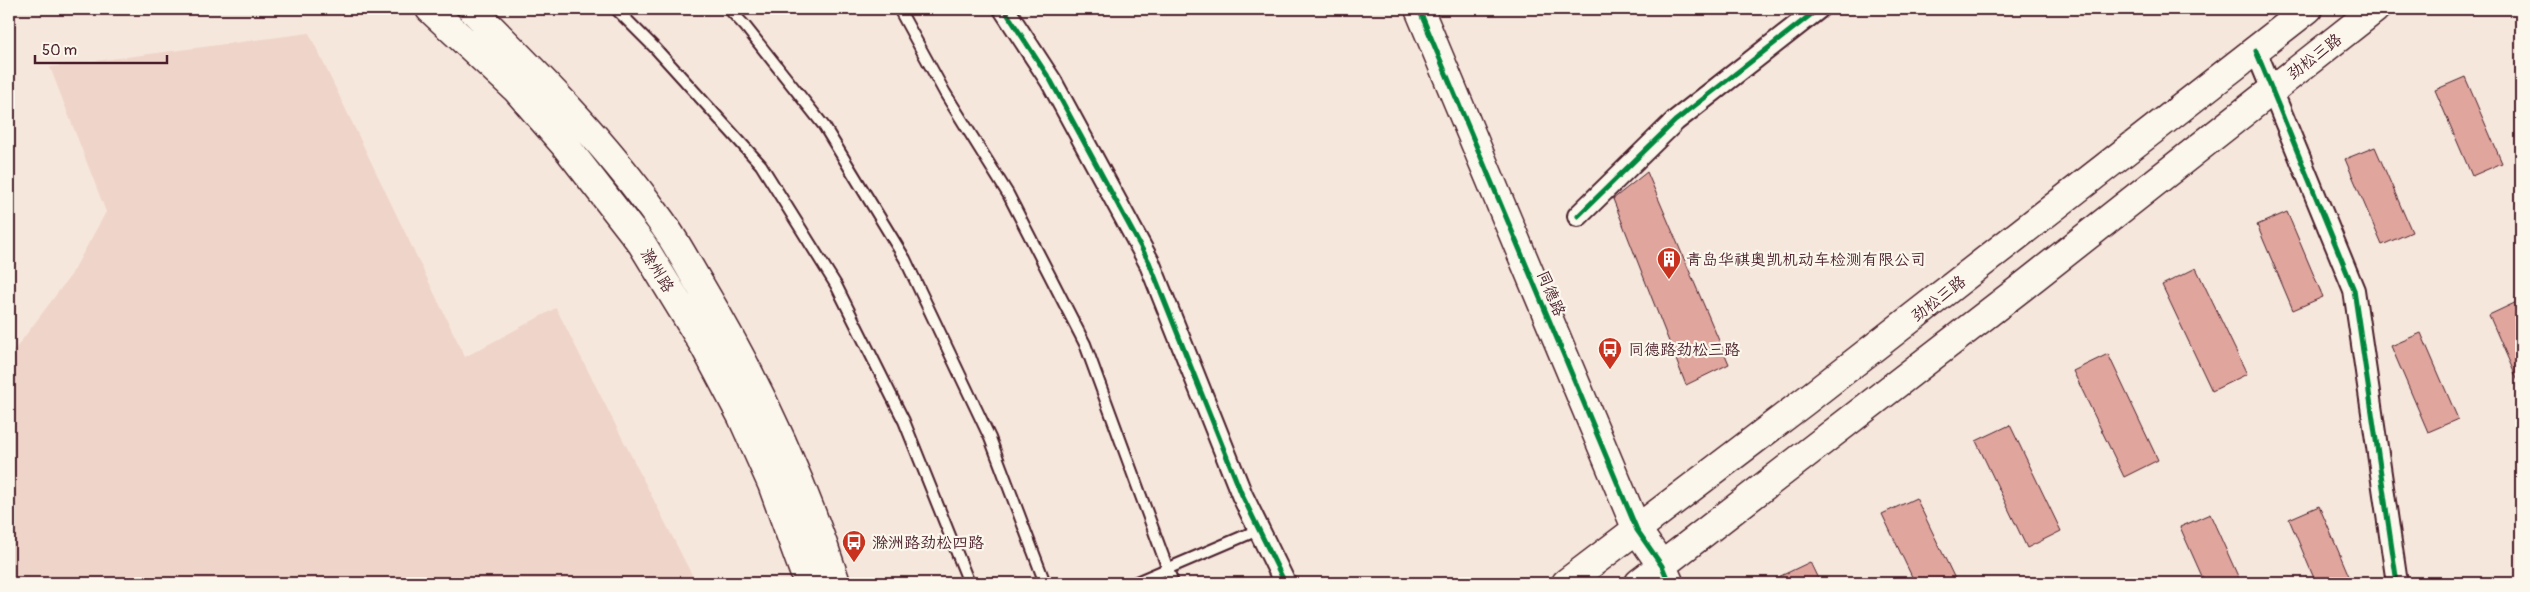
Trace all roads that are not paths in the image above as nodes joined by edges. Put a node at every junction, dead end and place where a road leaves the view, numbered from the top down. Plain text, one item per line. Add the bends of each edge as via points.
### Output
1 (430, 9) edge
2 (472, 9) edge
3 (616, 9) edge
4 (729, 9) edge
5 (899, 9) edge
6 (1004, 9) edge
7 (1419, 9) edge
8 (1818, 9) edge
9 (2308, 9) edge
10 (2375, 9) edge
11 (2256, 51) junction
12 (2272, 89) junction
13 (1578, 216) dead end
14 (1258, 530) junction
15 (1637, 530) junction
16 (1166, 569) junction
17 (1666, 574) edge
18 (808, 583) edge
19 (836, 583) edge
20 (969, 583) edge
21 (1046, 583) edge
22 (1134, 583) edge
23 (1173, 583) edge
24 (1285, 583) edge
25 (1566, 583) edge
26 (1639, 583) edge
27 (2397, 583) edge

1 - 18 main road, 滁州路 via 517,90 642,244 705,347 742,417 772,484
2 - 19 main road, 滁州路 via 592,134 666,228 729,334 765,405 797,475
3 - 20 lane via 761,165 836,285 904,421
4 - 21 lane via 824,126 905,259 990,438
5 - 16 lane via 945,93 1008,194 1085,344
6 - 14 street via 1051,82 1149,262
7 - 15 main road, 同德路
8 - 13 street via 1675,121
9 - 11 main road, 劲松三路
10 - 12 main road, 劲松三路
11 - 12 street
11 - 15 main road, 劲松三路
12 - 17 main road, 劲松三路
12 - 27 street via 2354,290
14 - 16 lane
14 - 24 street
15 - 17 main road, 同德路
15 - 25 main road, 劲松三路
16 - 22 lane
16 - 23 lane
17 - 26 main road, 劲松三路

